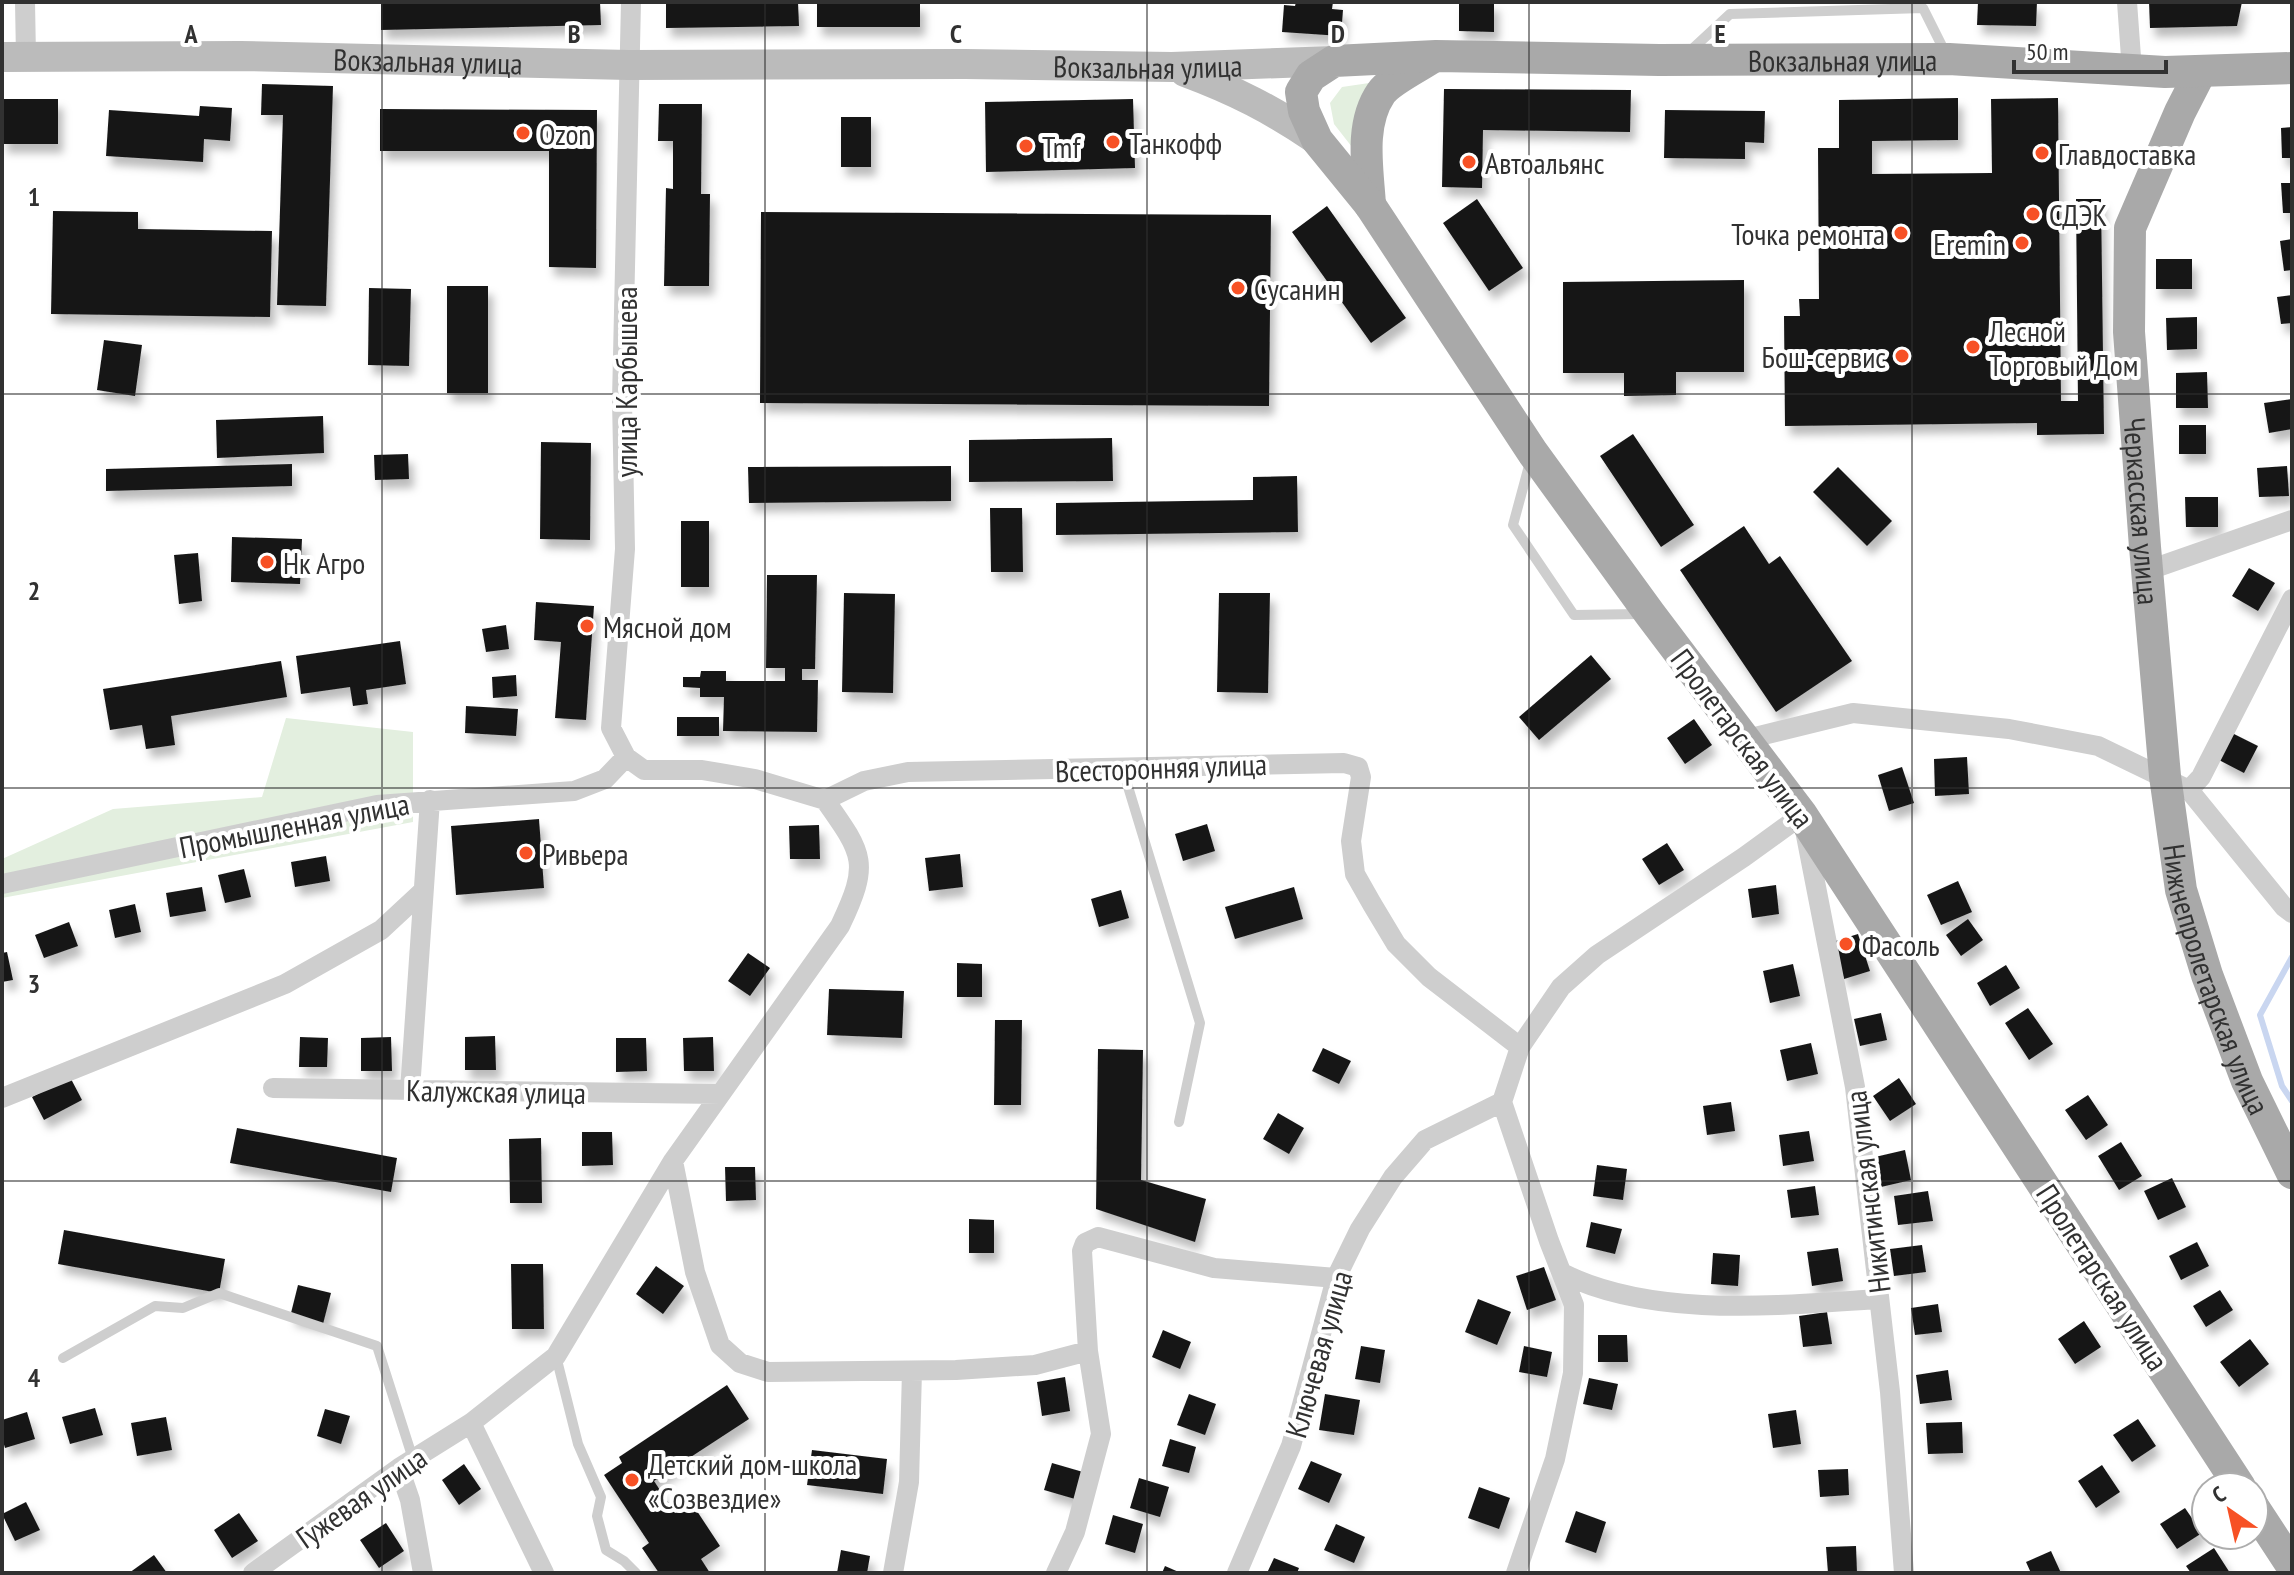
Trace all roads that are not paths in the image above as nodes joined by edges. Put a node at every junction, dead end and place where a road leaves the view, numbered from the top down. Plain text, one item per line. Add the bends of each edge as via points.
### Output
1 (25, 2) edge
2 (631, 2) edge
3 (1800, 2) edge
4 (2127, 2) edge
5 (1922, 5) edge
6 (1791, 12) junction
7 (1436, 56) junction
8 (14, 57) edge
9 (1682, 59) junction
10 (1949, 59) junction
11 (1334, 61) junction
12 (629, 65) junction
13 (1172, 67) junction
14 (2292, 68) edge
15 (2132, 71) junction
16 (2201, 71) junction
17 (1317, 140) junction
18 (1370, 205) junction
19 (1533, 453) junction
20 (2292, 520) edge
21 (2149, 570) junction
22 (2292, 599) edge
23 (1650, 614) junction
24 (1747, 739) junction
25 (626, 757) junction
26 (1122, 767) junction
27 (2177, 783) junction
28 (430, 800) junction
29 (825, 800) junction
30 (1802, 815) junction
31 (2, 884) edge
32 (423, 891) junction
33 (2288, 910) edge
34 (1520, 1047) junction
35 (273, 1088) dead end
36 (410, 1090) junction
37 (720, 1094) junction
38 (2, 1098) edge
39 (1502, 1102) junction
40 (1179, 1122) dead end
41 (673, 1161) junction
42 (2292, 1173) edge
43 (1562, 1273) junction
44 (1336, 1278) junction
45 (1879, 1299) junction
46 (1088, 1351) junction
47 (556, 1356) junction
48 (63, 1358) dead end
49 (912, 1371) junction
50 (471, 1423) junction
51 (406, 1463) junction
52 (2230, 1471) edge
53 (2270, 1532) edge
54 (2292, 1566) edge
55 (253, 1573) edge
56 (423, 1573) edge
57 (544, 1573) edge
58 (636, 1573) edge
59 (893, 1573) edge
60 (1056, 1573) edge
61 (1237, 1573) edge
62 (1516, 1573) edge
63 (1904, 1573) edge

1 - 8 street
2 - 12 street, улица Карбышева
3 - 6 lane
4 - 15 street
5 - 6 lane
5 - 10 lane
6 - 9 lane via 1730,14
7 - 9 main road, Вокзальная улица
7 - 11 main road, Вокзальная улица
7 - 18 main road via 1382,91 1371,113 1366,137
8 - 12 main road, Вокзальная улица
9 - 10 main road, Вокзальная улица
10 - 15 main road, Вокзальная улица
11 - 13 main road, Вокзальная улица
11 - 17 main road via 1311,76 1301,92
12 - 13 main road, Вокзальная улица
12 - 25 street, улица Карбышева via 622,400 625,549 611,728
13 - 17 main road, Пролетарская улица via 1272,109
14 - 16 main road, Вокзальная улица
15 - 16 main road, Вокзальная улица
16 - 21 main road, Черкасская улица via 2130,228 2129,332
17 - 18 main road, Пролетарская улица
18 - 19 main road, Пролетарская улица
19 - 23 main road, Пролетарская улица
19 - 23 lane via 1513,525 1574,615
20 - 21 street
21 - 27 main road, Черкасская улица
22 - 27 street via 2201,777
23 - 24 main road, Пролетарская улица
24 - 27 street via 1853,713 2009,729 2098,746
24 - 30 main road, Пролетарская улица
25 - 28 street, Промышленная улица via 605,779 574,791
25 - 29 street via 644,770 702,770
26 - 29 street, Всесторонняя улица via 908,772 864,781
26 - 34 street, Всесторонняя улица via 1358,767 1351,841 1355,874 1372,904 1396,944 1429,977
26 - 40 lane via 1200,1023
27 - 33 street
27 - 42 main road, Нижнепролетарская улица via 2181,890 2247,1081
28 - 31 street, Промышленная улица via 377,805
28 - 32 street
29 - 37 street via 855,842 860,869 854,897 840,926
30 - 34 street via 1597,955 1561,987
30 - 45 street, Никитинская улица via 1855,1087
30 - 52 main road, Пролетарская улица
32 - 36 street
32 - 38 street via 381,930 285,984
34 - 39 street
35 - 36 street, Калужская улица
36 - 37 street, Калужская улица
37 - 41 street
39 - 43 street
39 - 44 street, Ключевая улица via 1425,1140 1393,1177
41 - 47 street
41 - 49 street via 695,1272 720,1345 740,1363 768,1372
43 - 45 street via 1587,1286 1656,1301 1770,1306
43 - 62 street via 1574,1305 1573,1373 1555,1459
44 - 46 street via 1214,1268 1098,1237 1085,1243 1082,1251
44 - 61 street, Ключевая улица via 1291,1446
45 - 63 street, Никитинская улица
46 - 49 street via 1035,1365
46 - 60 street via 1101,1434 1075,1532
47 - 50 street
47 - 58 lane via 578,1444 601,1497 597,1516 606,1550
48 - 51 lane via 155,1306 183,1308 219,1293 377,1346
49 - 59 street via 909,1482
50 - 51 street, Гужевая улица
50 - 57 street
51 - 55 street, Гужевая улица
51 - 56 street
53 - 54 main road

